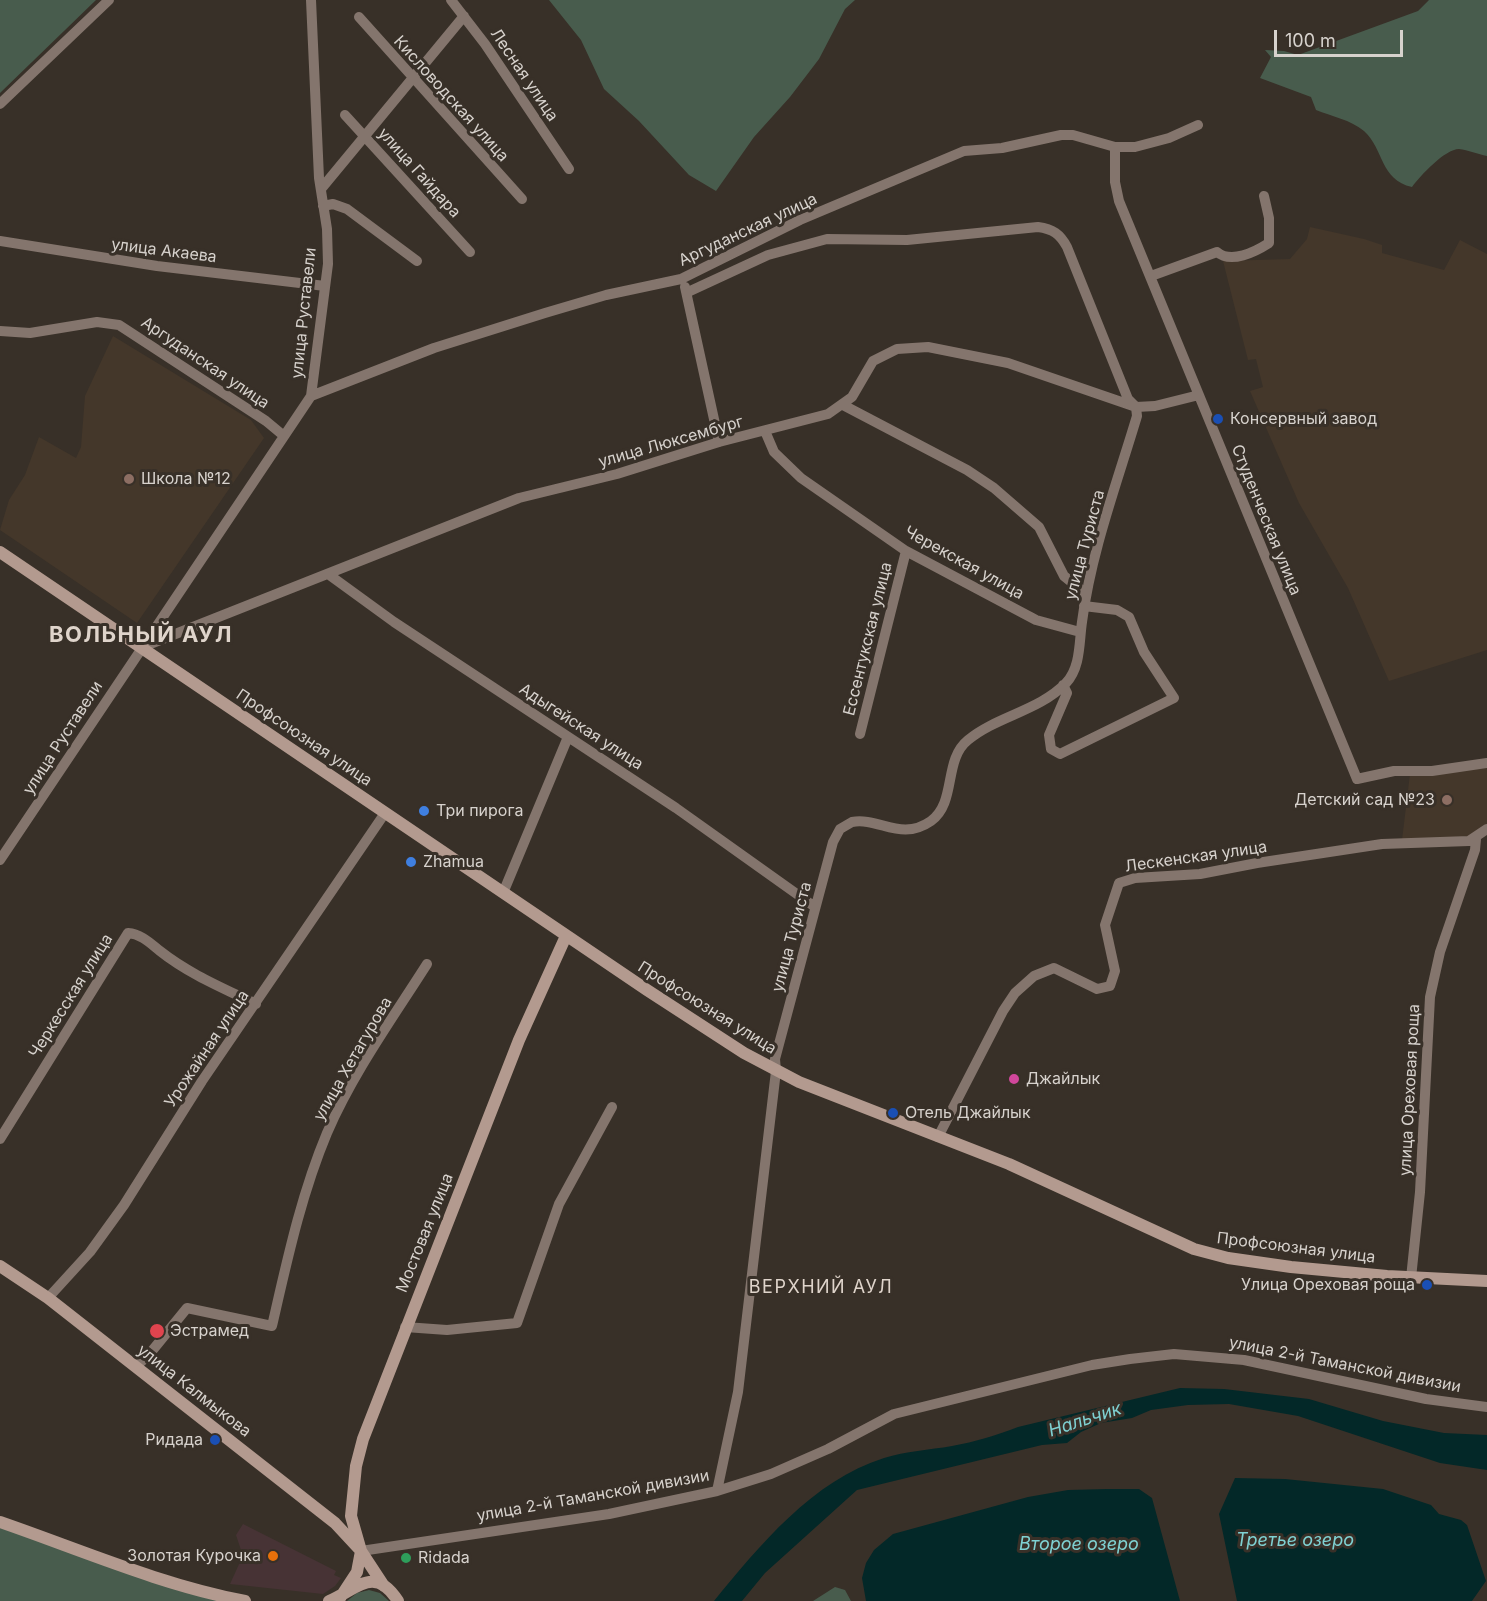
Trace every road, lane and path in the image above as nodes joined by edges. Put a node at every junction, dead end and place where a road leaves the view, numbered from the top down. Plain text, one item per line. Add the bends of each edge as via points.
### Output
1 (109, 0) edge
2 (311, 0) edge
3 (452, 0) edge
4 (464, 16) junction
5 (359, 17) dead end
6 (411, 77) junction
7 (0, 104) edge
8 (345, 116) dead end
9 (1198, 125) dead end
10 (364, 134) junction
11 (1115, 147) junction
12 (569, 169) dead end
13 (321, 189) junction
14 (1264, 196) dead end
15 (522, 200) dead end
16 (323, 206) junction
17 (0, 241) edge
18 (470, 252) dead end
19 (417, 261) dead end
20 (1151, 276) junction
21 (681, 279) junction
22 (325, 286) junction
23 (688, 291) junction
24 (0, 331) edge
25 (311, 396) junction
26 (1199, 396) junction
27 (843, 405) junction
28 (1136, 407) junction
29 (765, 431) junction
30 (284, 436) junction
31 (719, 442) junction
32 (906, 551) junction
33 (0, 552) edge
34 (328, 574) junction
35 (1085, 594) junction
36 (1084, 606) junction
37 (1080, 632) junction
38 (140, 648) junction
39 (1064, 685) junction
40 (860, 734) dead end
41 (568, 737) junction
42 (1487, 763) edge
43 (386, 813) junction
44 (1483, 833) edge
45 (0, 860) edge
46 (503, 893) junction
47 (815, 907) junction
48 (566, 936) junction
49 (427, 964) dead end
50 (256, 1004) junction
51 (776, 1071) junction
52 (612, 1107) dead end
53 (938, 1137) junction
54 (0, 1139) edge
55 (0, 1266) edge
56 (1411, 1278) junction
57 (1487, 1281) edge
58 (48, 1298) junction
59 (405, 1326) junction
60 (136, 1366) junction
61 (1487, 1407) edge
62 (717, 1491) junction
63 (0, 1522) edge
64 (361, 1551) junction
65 (384, 1586) junction
66 (342, 1596) edge
67 (245, 1601) edge
68 (329, 1601) edge
69 (398, 1601) edge

1 - 7 street
2 - 13 street, улица Руставели
3 - 4 street, Лесная улица
4 - 6 street
4 - 12 street, Лесная улица
5 - 6 street, Кисловодская улица
6 - 10 street
6 - 15 street, Кисловодская улица
8 - 10 street, улица Гайдара
9 - 11 street, Аргуданская улица via 1151,144
10 - 13 street
10 - 18 street, улица Гайдара
11 - 20 street, Студенческая улица via 1116,191
11 - 21 street, Аргуданская улица via 1061,135 1002,148 964,151 800,220
13 - 16 street, улица Руставели
14 - 20 street via 1269,243 1232,258 1217,252
16 - 19 street via 333,204 347,209
16 - 22 street, улица Руставели via 328,264
17 - 22 street, улица Акаева via 157,266
20 - 26 street, Студенческая улица
21 - 23 street
21 - 25 street, Аргуданская улица via 606,295 434,348
22 - 25 street, улица Руставели
23 - 28 street via 768,255 827,239 907,240 1044,228 1060,235 1064,242 1128,399
23 - 31 street
24 - 30 street, Аргуданская улица via 30,333 105,321 119,325
25 - 30 street, улица Руставели
26 - 28 street, улица Люксембург
26 - 42 street, Студенческая улица via 1357,779 1386,772 1432,771
27 - 28 street, улица Люксембург via 873,361 910,347 936,348 1008,363
27 - 29 street, улица Люксембург via 822,416
27 - 35 street via 994,488 1039,527 1064,576
28 - 35 street, улица Туриста via 1137,416
29 - 31 street, улица Люксембург
29 - 32 street, Черекская улица via 774,452 801,478
30 - 38 street, улица Руставели
31 - 34 street, улица Люксембург via 617,474 528,495
32 - 37 street, Черекская улица via 1036,620
32 - 40 street, Ессентукская улица
33 - 38 street, Профсоюзная улица
34 - 38 street, улица Люксембург
34 - 41 street, Адыгейская улица
35 - 36 street, улица Туриста
36 - 37 street, улица Туриста
36 - 39 street via 1117,610 1129,617 1144,652 1174,698 1060,754 1051,749 1048,741 1067,693
37 - 39 street, улица Туриста via 1076,665
38 - 43 street, Профсоюзная улица
38 - 45 street, улица Руставели
39 - 47 street, улица Туриста via 968,740 957,754 942,808 924,825 903,830 857,820 846,824 833,842
41 - 46 street
41 - 47 street, Адыгейская улица
43 - 46 street, Профсоюзная улица
43 - 50 street, Урожайная улица
44 - 53 street, Лескенская улица via 1450,843 1382,844 1119,883 1105,925 1115,971 1110,986 1097,989 1054,968 1024,984 1003,1011
44 - 56 street, улица Ореховая роща via 1440,952 1430,997 1420,1192
46 - 48 street, Профсоюзная улица
47 - 51 street, улица Туриста
48 - 51 street, Профсоюзная улица
48 - 59 street, Мостовая улица via 519,1040
49 - 60 street, улица Хетагурова via 363,1067 328,1133 295,1227 272,1326 187,1308
50 - 54 street, Черкесская улица via 192,974 136,933 128,933
50 - 58 street, Урожайная улица via 124,1205
51 - 53 street, Профсоюзная улица
51 - 62 street, улица Туриста via 738,1392
52 - 59 street via 559,1204 517,1323 447,1330
53 - 56 street, Профсоюзная улица via 1009,1164 1194,1249 1291,1267
55 - 58 street, улица Калмыкова
56 - 57 street, Профсоюзная улица
58 - 60 street, улица Калмыкова
59 - 64 street, Мостовая улица via 356,1466 351,1516
60 - 64 street, улица Калмыкова via 335,1523
61 - 62 street, улица 2-й Таманской дивизии via 1426,1399 1255,1362 1174,1354 1092,1365 894,1414 764,1477
62 - 64 street, улица 2-й Таманской дивизии via 609,1514
63 - 67 street via 163,1580
64 - 65 street
64 - 66 street via 357,1572
65 - 66 street via 364,1582
65 - 69 street
66 - 68 street

